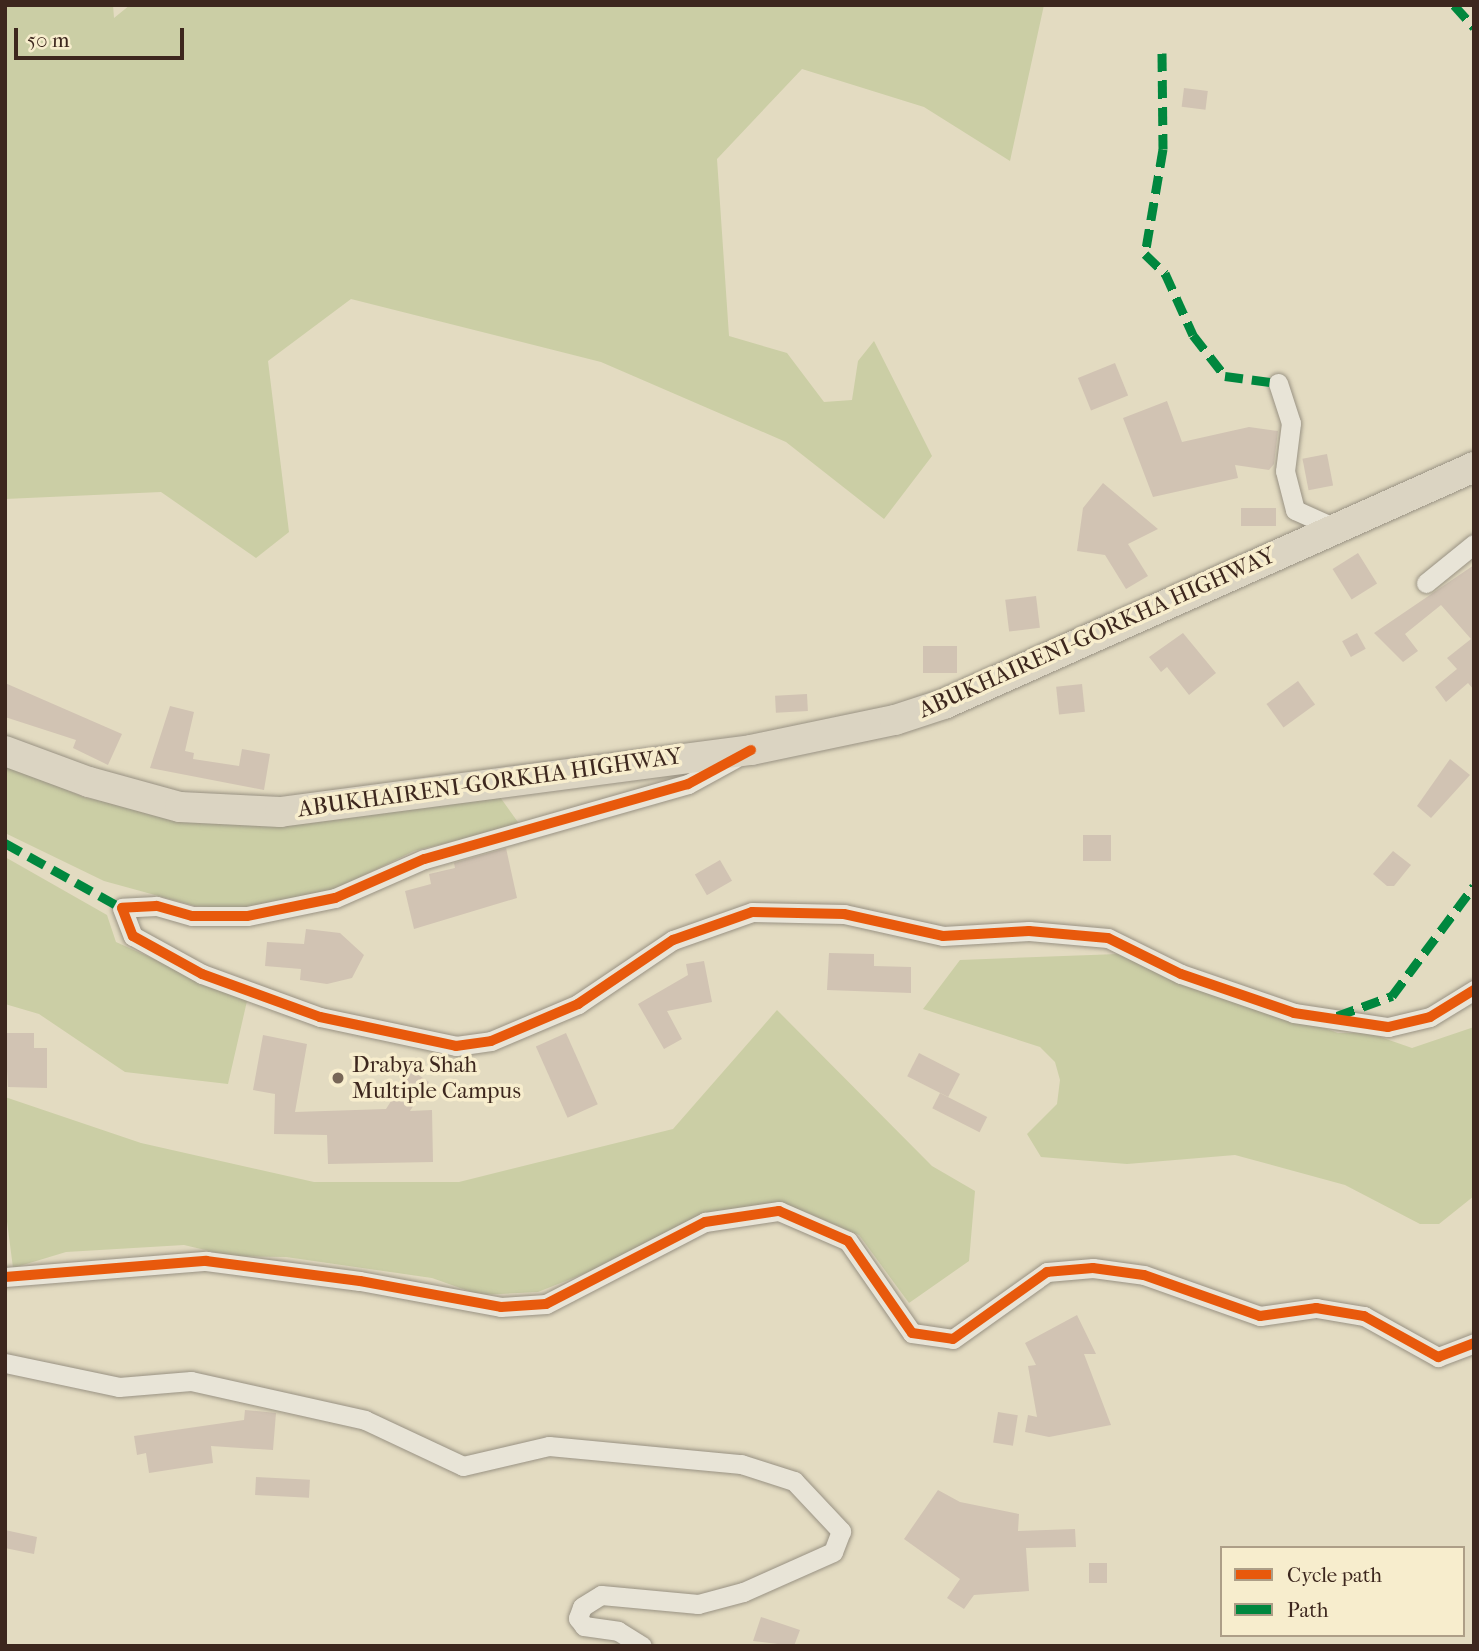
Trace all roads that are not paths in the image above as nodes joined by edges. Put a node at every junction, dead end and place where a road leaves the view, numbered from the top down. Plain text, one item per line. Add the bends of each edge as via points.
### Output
1 (1278, 383) dead end
2 (1474, 467) edge
3 (1332, 527) junction
4 (1474, 544) edge
5 (1426, 583) dead end
6 (751, 750) junction
7 (5, 751) edge
8 (1474, 990) edge
9 (5, 1277) edge
10 (1474, 1343) edge
11 (5, 1363) edge
12 (642, 1646) edge

1 - 3 street via 1291,423 1285,471 1295,510
2 - 3 main road, ABUKHAIRENI-GORKHA HIGHWAY
3 - 6 main road, ABUKHAIRENI-GORKHA HIGHWAY via 944,704 894,720
4 - 5 street
6 - 7 main road, ABUKHAIRENI-GORKHA HIGHWAY via 280,812 180,807 89,782
6 - 8 street via 688,784 424,859 335,898 247,916 192,916 156,906 122,908 133,936 201,974 320,1017 456,1046 491,1041 532,1025 578,1004 673,940 752,912 844,914 943,936 1029,932 1108,938 1181,974 1294,1013 1388,1027 1430,1017
9 - 10 street via 206,1261 360,1281 501,1307 546,1304 705,1223 779,1211 848,1241 912,1333 953,1339 1047,1272 1093,1268 1144,1275 1260,1316 1316,1308 1364,1316 1438,1357
11 - 12 street via 119,1387 191,1381 365,1420 463,1466 549,1446 741,1464 794,1481 841,1531 833,1552 743,1592 698,1604 601,1595 582,1607 578,1618 584,1626 618,1631

